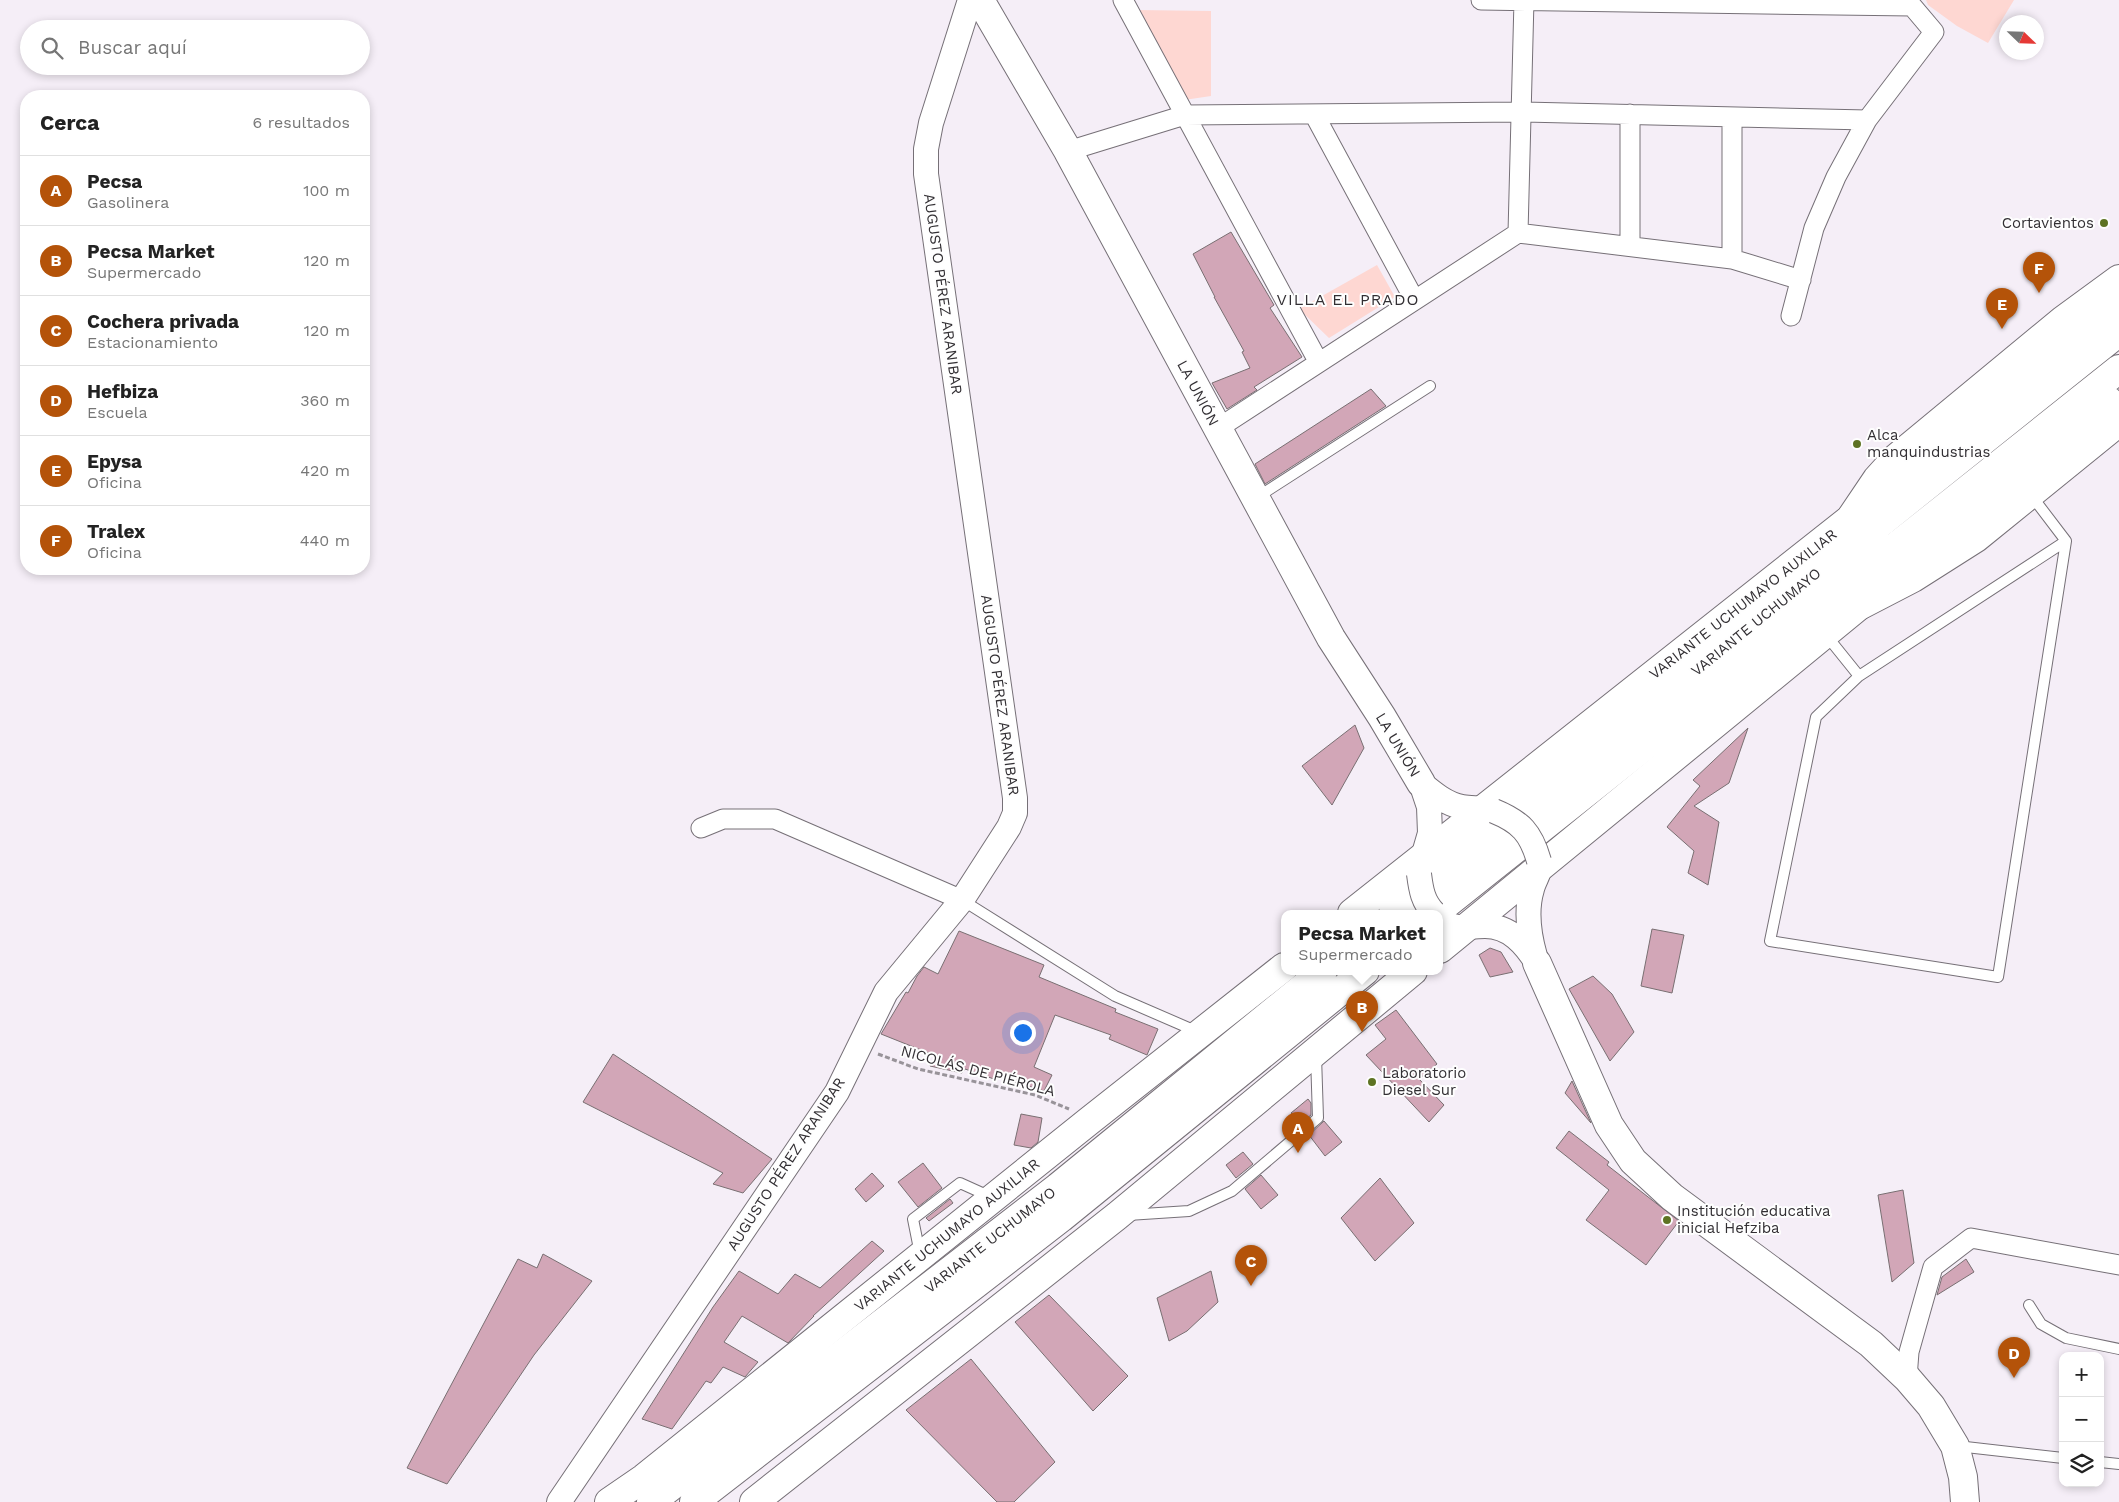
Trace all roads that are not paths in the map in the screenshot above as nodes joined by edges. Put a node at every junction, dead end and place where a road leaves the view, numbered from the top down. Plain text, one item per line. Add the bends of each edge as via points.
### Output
1 (970, 0) edge
2 (980, 0) edge
3 (1123, 0) edge
4 (1481, 0) edge
5 (1524, 0) edge
6 (1910, 3) edge
7 (1521, 112) junction
8 (1314, 114) junction
9 (1630, 114) junction
10 (1185, 115) junction
11 (1732, 117) junction
12 (1866, 120) junction
13 (1068, 151) junction
14 (1518, 232) junction
15 (1630, 246) junction
16 (1732, 259) junction
17 (2119, 279) edge
18 (1801, 280) junction
19 (1414, 299) junction
20 (2119, 303) edge
21 (1791, 316) dead end
22 (2119, 332) edge
23 (1318, 362) junction
24 (2119, 369) edge
25 (1430, 386) dead end
26 (2119, 393) edge
27 (2119, 422) edge
28 (1217, 429) junction
29 (2030, 494) junction
30 (1255, 498) junction
31 (1850, 519) junction
32 (2066, 541) junction
33 (1859, 606) junction
34 (1826, 634) junction
35 (1859, 676) junction
36 (1421, 783) junction
37 (1490, 809) junction
38 (701, 828) dead end
39 (1540, 864) junction
40 (1421, 866) junction
41 (962, 900) junction
42 (1356, 910) edge
43 (1397, 910) edge
44 (1432, 910) edge
45 (1446, 920) edge
46 (1443, 934) edge
47 (1537, 963) junction
48 (1281, 969) edge
49 (1318, 975) edge
50 (1360, 975) edge
51 (1408, 975) edge
52 (1201, 1033) junction
53 (1316, 1051) junction
54 (1117, 1216) junction
55 (2119, 1265) edge
56 (2029, 1305) dead end
57 (2119, 1349) edge
58 (1907, 1378) junction
59 (1955, 1446) junction
60 (2059, 1458) edge
61 (2104, 1462) edge
62 (2119, 1464) edge
63 (559, 1502) edge
64 (609, 1502) edge
65 (651, 1502) edge
66 (694, 1502) edge
67 (754, 1502) edge
68 (1965, 1502) edge

1 - 41 street, AUGUSTO PÉREZ ARANIBAR via 931,123 926,174 1015,798 1009,827
2 - 13 main road, LA UNIÓN
3 - 10 street
4 - 5 street
5 - 6 street
5 - 7 street
6 - 12 street via 1934,32
7 - 8 street
7 - 9 street
7 - 14 street
8 - 10 street
8 - 19 street
9 - 11 street
9 - 15 street
10 - 13 street
10 - 23 street
11 - 12 street
11 - 16 street
12 - 18 street via 1814,228
13 - 28 main road, LA UNIÓN
14 - 15 street
14 - 19 street
15 - 16 street
16 - 18 street
17 - 31 main road, VARIANTE UCHUMAYO AUXILIAR via 2063,320 1896,458 1877,479
18 - 21 street
19 - 23 street
20 - 31 main road
22 - 43 main road, VARIANTE UCHUMAYO
23 - 28 street
24 - 45 main road, VARIANTE UCHUMAYO
25 - 30 lane
26 - 33 main road
27 - 29 main road
28 - 30 main road, LA UNIÓN
29 - 32 lane
29 - 33 main road via 1976,538 1913,578
30 - 36 main road, LA UNIÓN via 1331,638
31 - 37 main road, VARIANTE UCHUMAYO AUXILIAR
32 - 35 lane
32 - 35 lane via 1998,977 1770,941 1816,717
33 - 34 main road
34 - 35 lane
34 - 39 main road
36 - 37 street, LA UNIÓN via 1454,804
36 - 40 street, LA UNIÓN via 1430,807 1430,833
37 - 39 street, bridge via 1511,817 1524,829 1534,844
37 - 40 main road, VARIANTE UCHUMAYO AUXILIAR
38 - 41 street via 722,819 776,819
39 - 45 main road
39 - 47 street via 1531,890 1528,914 1530,939
40 - 42 main road, VARIANTE UCHUMAYO AUXILIAR
40 - 44 street, bridge via 1421,892
41 - 52 lane via 1115,996
41 - 63 street, AUGUSTO PÉREZ ARANIBAR via 886,992 837,1092
45 - 46 main road
45 - 47 street via 1507,931 1525,944
47 - 58 main road via 1610,1125 1633,1161 1672,1197 1871,1344
48 - 52 main road, VARIANTE UCHUMAYO AUXILIAR
49 - 65 main road, VARIANTE UCHUMAYO via 1058,1187
50 - 66 main road, VARIANTE UCHUMAYO via 1061,1218
51 - 53 main road
52 - 64 main road, VARIANTE UCHUMAYO AUXILIAR via 644,1478
53 - 54 main road
53 - 54 lane via 1318,1118 1232,1191 1189,1211
54 - 67 main road
55 - 58 street via 1971,1238 1932,1266 1909,1352
56 - 57 lane via 2040,1324 2066,1338
58 - 59 main road via 1931,1406
59 - 60 lane
59 - 68 main road
61 - 62 lane

